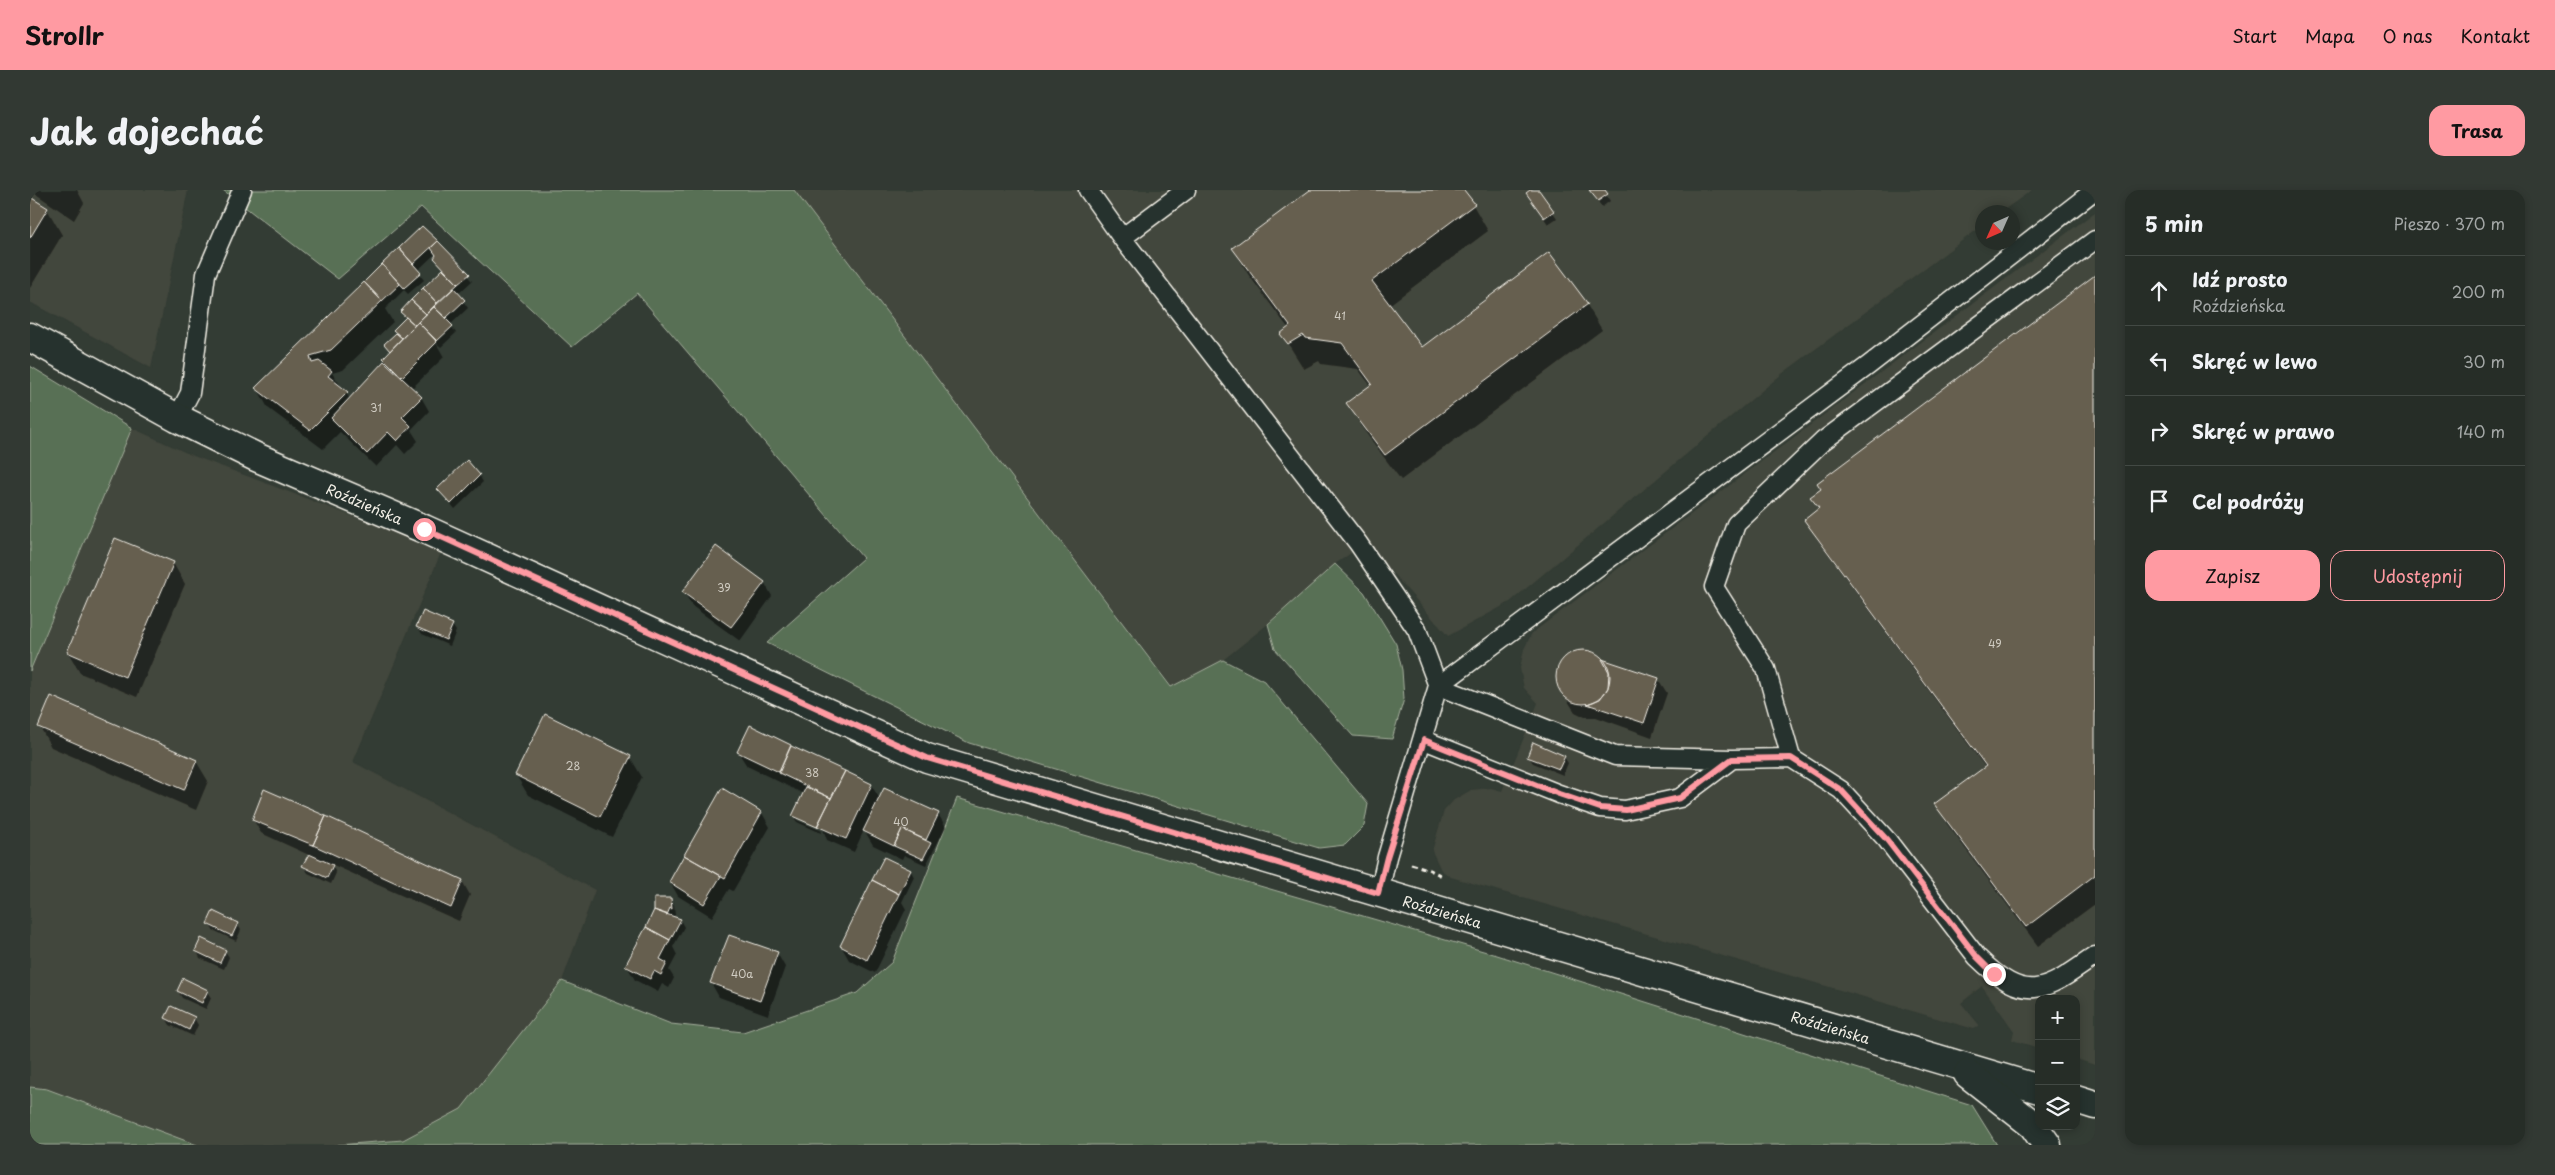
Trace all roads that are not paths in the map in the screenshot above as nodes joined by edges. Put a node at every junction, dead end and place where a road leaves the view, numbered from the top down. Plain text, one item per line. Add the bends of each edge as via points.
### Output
1 (242, 190) edge
2 (1088, 190) edge
3 (1186, 190) edge
4 (2095, 190) edge
5 (1122, 238) junction
6 (2095, 240) edge
7 (30, 337) edge
8 (177, 418) junction
9 (1438, 686) junction
10 (1424, 740) junction
11 (1791, 758) junction
12 (1732, 759) junction
13 (1378, 893) junction
14 (2095, 956) edge
15 (1957, 1066) junction
16 (2035, 1088) edge
17 (2080, 1100) edge
18 (2095, 1105) edge
19 (2048, 1145) edge

1 - 8 lane via 206,274 190,393
2 - 5 lane
3 - 5 lane
4 - 9 lane via 1869,365
5 - 9 lane via 1358,543 1417,630
6 - 11 lane via 1823,441 1736,524 1714,586 1766,669
7 - 8 street, Roździeńska
8 - 13 street, Roździeńska via 256,457 424,529 927,758
9 - 10 lane
9 - 12 lane via 1615,756
10 - 12 lane via 1576,800 1600,808 1626,810 1680,798
10 - 13 lane
11 - 12 lane
11 - 14 lane via 1841,790 1887,840 1977,957 1994,974 2012,985 2037,989 2057,983
13 - 15 street, Roździeńska
15 - 16 street, Roździeńska
15 - 19 street, Roździeńska via 2033,1125
17 - 18 street

